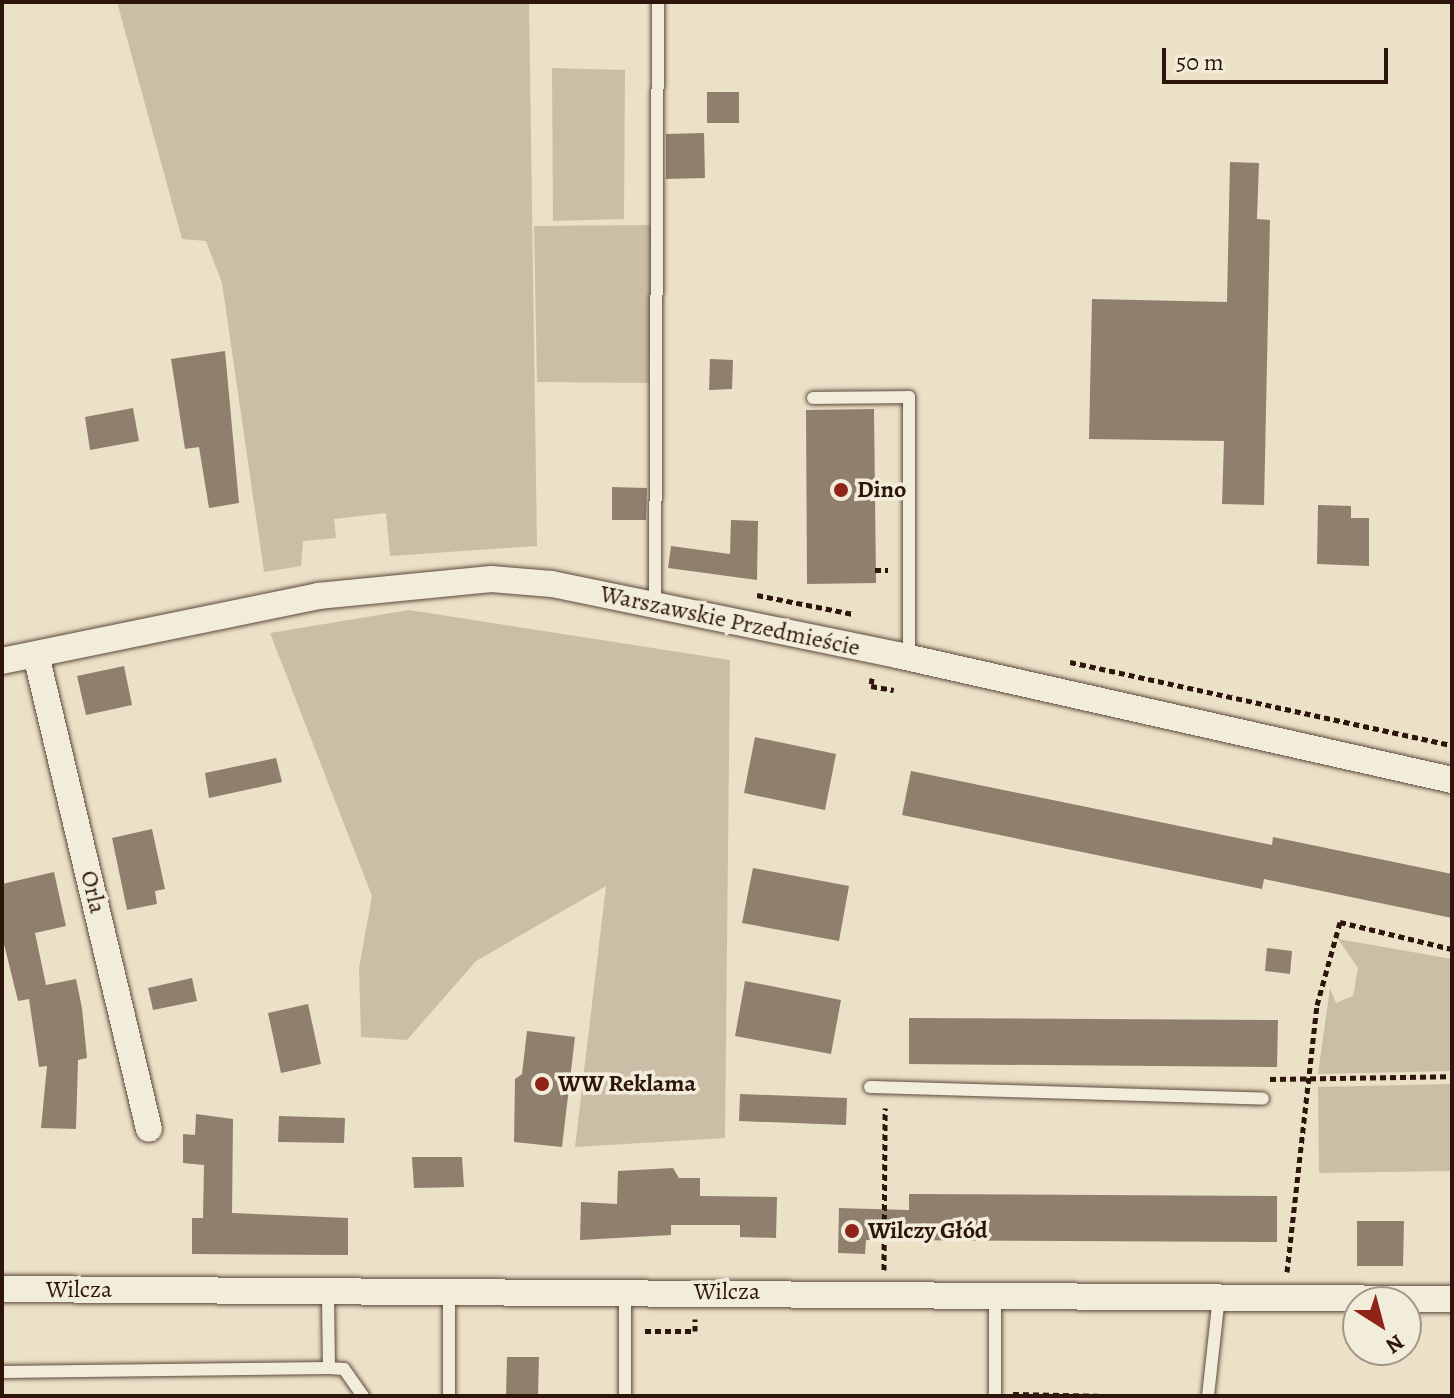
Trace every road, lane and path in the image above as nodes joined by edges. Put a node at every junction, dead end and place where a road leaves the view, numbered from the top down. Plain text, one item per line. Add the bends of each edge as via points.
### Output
1 (658, 2) edge
2 (813, 398) dead end
3 (655, 606) junction
4 (36, 655) junction
5 (909, 658) junction
6 (2, 661) edge
7 (1452, 780) edge
8 (1452, 949) edge
9 (870, 1087) dead end
10 (1263, 1099) dead end
11 (885, 1109) dead end
12 (149, 1129) dead end
13 (884, 1271) dead end
14 (1287, 1272) dead end
15 (2, 1289) edge
16 (328, 1292) junction
17 (449, 1292) junction
18 (625, 1292) junction
19 (995, 1293) junction
20 (1219, 1297) junction
21 (1452, 1299) edge
22 (329, 1368) junction
23 (2, 1372) edge
24 (1012, 1379) dead end
25 (1012, 1395) edge
26 (363, 1396) edge
27 (449, 1396) edge
28 (625, 1396) edge
29 (995, 1396) edge
30 (1108, 1396) edge
31 (1208, 1396) edge

1 - 3 lane
2 - 5 lane via 909,397
3 - 4 street, Warszawskie Przedmieście via 491,579 407,585
3 - 5 street, Warszawskie Przedmieście
4 - 6 street, Warszawskie Przedmieście
4 - 12 street, Orla
5 - 7 street, Warszawskie Przedmieście
8 - 14 path via 1340,922 1317,1005
9 - 10 lane
11 - 13 path
15 - 16 street, Wilcza
16 - 17 street, Wilcza
16 - 22 lane
17 - 18 street, Wilcza
17 - 27 lane
18 - 19 street, Wilcza
18 - 28 lane
19 - 20 street, Wilcza
19 - 29 lane
20 - 21 street, Wilcza
20 - 31 lane
22 - 23 lane
22 - 26 lane via 344,1369
24 - 25 path
25 - 30 path

